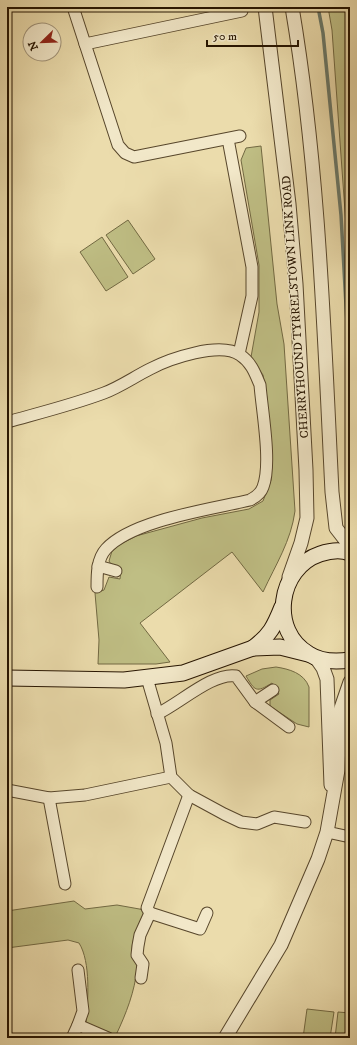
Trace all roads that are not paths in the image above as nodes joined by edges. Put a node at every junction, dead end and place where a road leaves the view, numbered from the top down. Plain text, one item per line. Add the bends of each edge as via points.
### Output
1 (73, 7) edge
2 (265, 7) edge
3 (292, 7) edge
4 (223, 11) edge
5 (242, 11) dead end
6 (85, 44) junction
7 (240, 136) dead end
8 (228, 139) junction
9 (239, 354) junction
10 (7, 422) edge
11 (350, 546) edge
12 (350, 553) edge
13 (98, 566) junction
14 (116, 571) dead end
15 (288, 581) junction
16 (97, 587) dead end
17 (282, 607) junction
18 (253, 648) junction
19 (312, 656) junction
20 (350, 660) edge
21 (7, 678) edge
22 (147, 678) junction
23 (350, 682) edge
24 (273, 690) dead end
25 (255, 702) junction
26 (157, 714) junction
27 (289, 727) dead end
28 (170, 777) junction
29 (7, 790) edge
30 (189, 794) junction
31 (49, 798) junction
32 (332, 799) junction
33 (305, 822) dead end
34 (327, 832) junction
35 (350, 838) edge
36 (65, 884) dead end
37 (150, 913) junction
38 (206, 913) dead end
39 (78, 970) dead end
40 (141, 978) dead end
41 (78, 1025) junction
42 (72, 1038) edge
43 (108, 1038) edge
44 (225, 1038) edge

1 - 6 street
2 - 15 street, CHERRYHOUND TYRRELSTOWN LINK ROAD via 289,204 306,470 307,518
3 - 11 street, CHERRYHOUND TYRRELSTOWN LINK ROAD via 303,71 320,259 332,492 336,528
4 - 5 street
4 - 6 street
6 - 8 street via 118,145 125,153 134,157
7 - 8 street
8 - 9 street via 252,267 252,296
9 - 10 street via 217,349 191,354 150,369 105,393
9 - 13 street via 249,362 260,385 267,467 263,488 250,500 159,520 124,534 105,549
12 - 15 main road via 330,551 313,557 298,567
13 - 14 street
13 - 16 street
15 - 17 main road
17 - 18 main road via 273,630
17 - 19 main road via 289,633 300,648
18 - 19 main road via 280,647
18 - 22 main road via 183,674
19 - 20 main road via 334,662
19 - 32 street via 323,668 327,679
21 - 22 main road
22 - 26 street
23 - 32 street via 340,712 338,770
24 - 25 street
25 - 26 street via 236,676 229,675 210,682
25 - 27 street
26 - 28 street via 166,743
28 - 30 street
28 - 31 street via 85,795
29 - 31 street
30 - 33 street via 241,822 257,824 274,817
30 - 37 street via 147,908
31 - 36 street
32 - 34 street
34 - 35 street
34 - 44 street via 281,945
37 - 38 street via 200,929
37 - 40 street via 138,946 137,955 143,964
39 - 41 street via 83,1011
41 - 42 street
41 - 43 street

